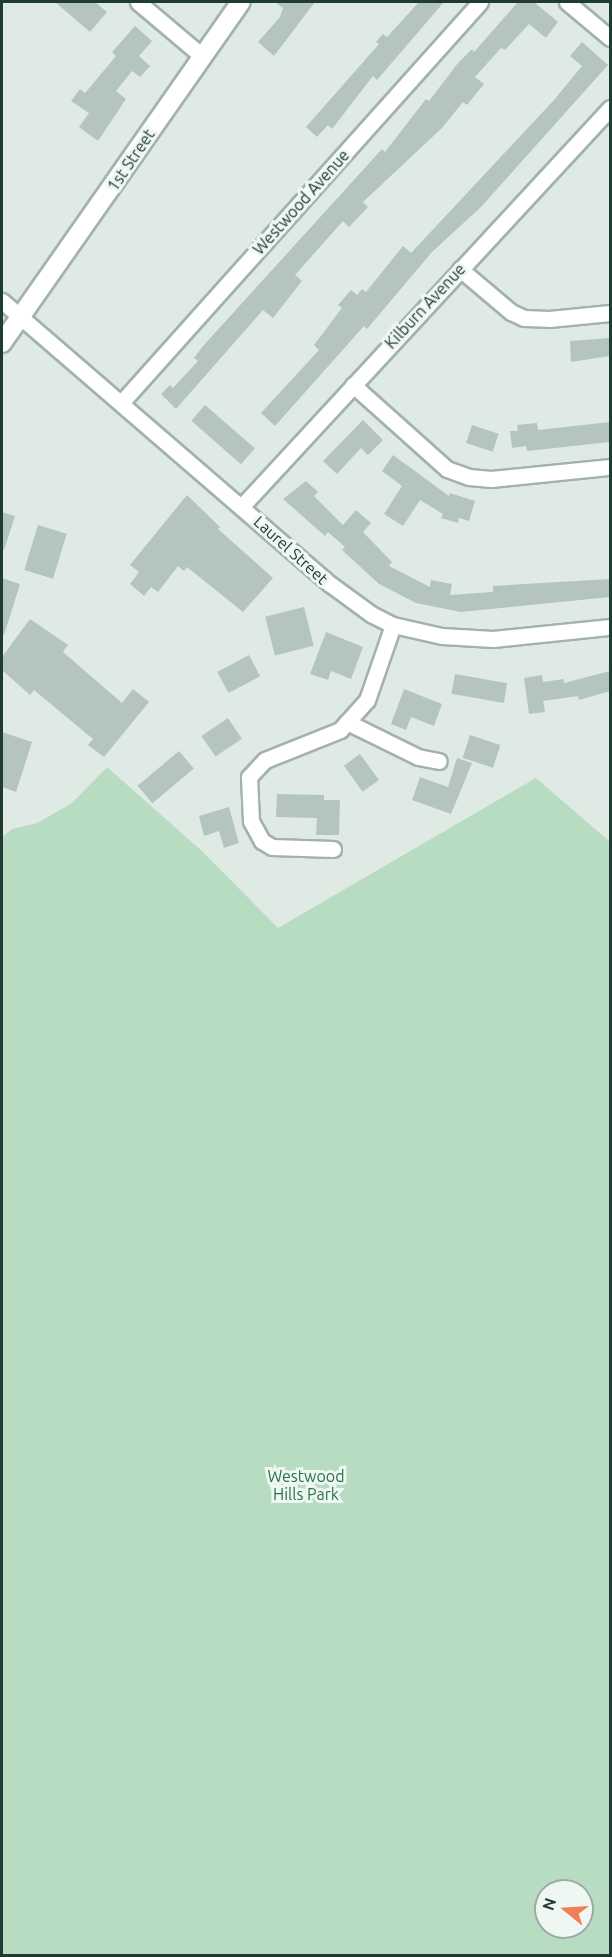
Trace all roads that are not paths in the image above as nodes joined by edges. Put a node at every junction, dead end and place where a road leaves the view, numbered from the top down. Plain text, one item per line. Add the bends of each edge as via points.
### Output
1 (138, 2) edge
2 (241, 2) edge
3 (480, 2) edge
4 (567, 2) edge
5 (610, 38) edge
6 (202, 56) junction
7 (610, 108) edge
8 (460, 269) junction
9 (2, 301) edge
10 (610, 313) edge
11 (23, 321) junction
12 (2, 343) edge
13 (352, 385) junction
14 (121, 403) junction
15 (610, 467) edge
16 (242, 506) junction
17 (393, 625) junction
18 (610, 627) edge
19 (347, 722) junction
20 (439, 761) dead end
21 (333, 849) dead end

1 - 6 street
2 - 6 main road, 1st Street
3 - 14 street, Westwood Avenue
4 - 5 street
6 - 11 main road, 1st Street
7 - 8 street, Kilburn Avenue
8 - 10 street via 511,312 524,318
8 - 13 street, Kilburn Avenue
9 - 11 street, Laurel Street
11 - 12 main road, 1st Street
11 - 14 street, Laurel Street
13 - 15 street via 447,469 469,477 491,479
13 - 16 street, Kilburn Avenue
14 - 16 street, Laurel Street
16 - 17 street, Laurel Street via 330,584
17 - 18 street, Laurel Street via 442,636 492,639
17 - 19 street via 372,691
19 - 20 street via 418,756
19 - 21 street via 340,730 265,760 249,777 251,821 262,841 272,848

